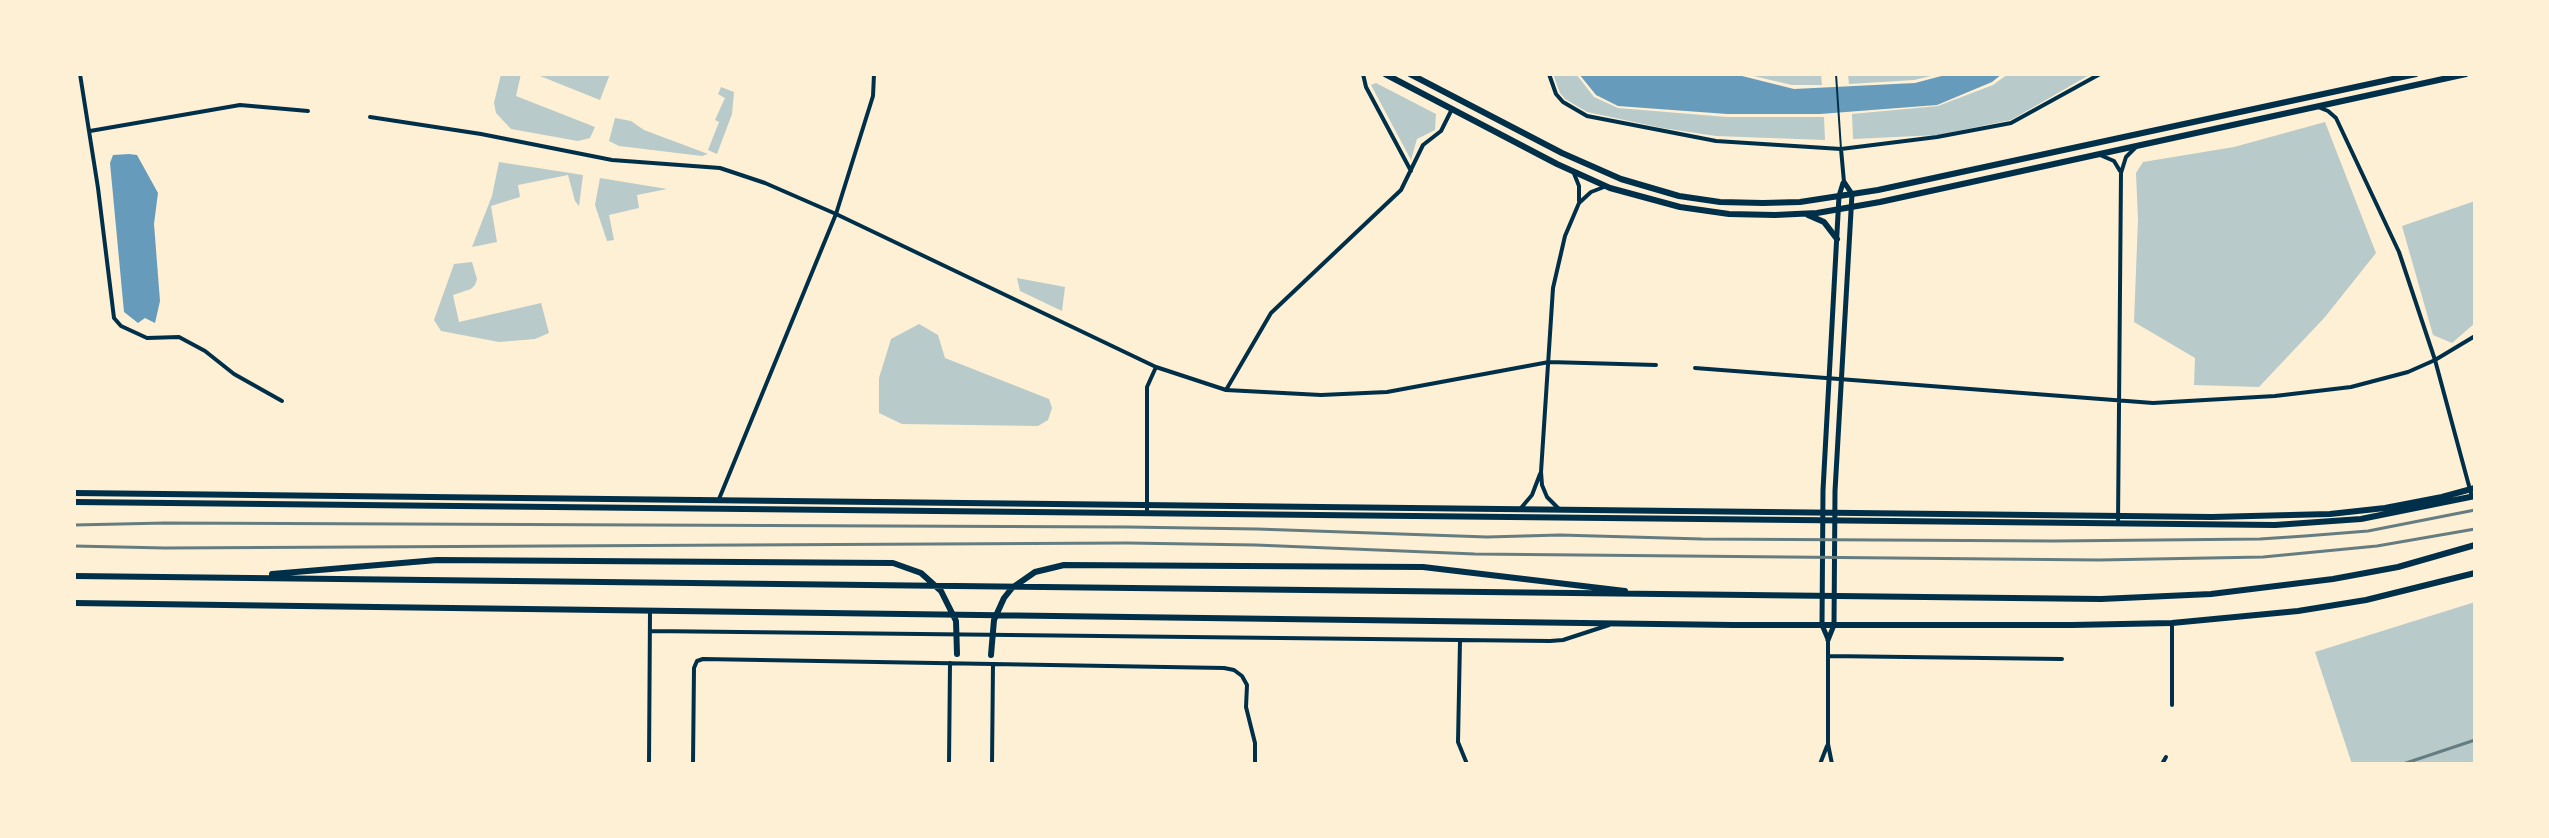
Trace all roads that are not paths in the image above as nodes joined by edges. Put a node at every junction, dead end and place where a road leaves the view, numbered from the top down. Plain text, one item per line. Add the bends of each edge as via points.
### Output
1 (80, 74) edge
2 (874, 74) edge
3 (1363, 74) edge
4 (1385, 74) edge
5 (1410, 74) edge
6 (1549, 74) edge
7 (1836, 74) edge
8 (2100, 74) edge
9 (2416, 74) edge
10 (2466, 74) edge
11 (2343, 101) junction
12 (2316, 107) junction
13 (1452, 109) junction
14 (308, 111) dead end
15 (370, 117) dead end
16 (2336, 118) junction
17 (90, 131) junction
18 (2138, 146) junction
19 (1841, 149) junction
20 (2098, 154) junction
21 (1411, 171) junction
22 (1573, 171) junction
23 (2121, 173) junction
24 (1844, 182) junction
25 (1610, 188) junction
26 (1852, 194) junction
27 (1839, 196) junction
28 (1579, 203) junction
29 (1851, 207) junction
30 (1839, 209) junction
31 (836, 214) junction
32 (1805, 214) junction
33 (1837, 239) junction
34 (2475, 336) edge
35 (2435, 360) junction
36 (1549, 362) junction
37 (1656, 365) dead end
38 (1156, 367) junction
39 (1695, 368) dead end
40 (1829, 377) junction
41 (1842, 378) junction
42 (1226, 390) junction
43 (2119, 400) junction
44 (282, 401) dead end
45 (1541, 472) junction
46 (2473, 492) edge
47 (74, 493) edge
48 (718, 500) junction
49 (74, 502) edge
50 (1147, 509) junction
51 (1519, 509) junction
52 (1561, 510) junction
53 (1823, 516) junction
54 (1835, 517) junction
55 (2118, 520) junction
56 (2475, 545) edge
57 (2475, 573) edge
58 (74, 576) edge
59 (233, 577) junction
60 (1669, 594) junction
61 (1822, 597) junction
62 (1834, 597) junction
63 (74, 603) edge
64 (650, 611) junction
65 (1614, 623) junction
66 (2172, 623) junction
67 (1822, 625) junction
68 (1834, 625) junction
69 (650, 631) junction
70 (1460, 640) junction
71 (1828, 640) junction
72 (957, 654) joint
73 (991, 655) joint
74 (1828, 656) junction
75 (2062, 659) dead end
76 (950, 663) junction
77 (957, 663) junction
78 (992, 664) junction
79 (2172, 705) dead end
80 (1828, 744) junction
81 (2166, 757) dead end
82 (649, 764) edge
83 (693, 764) edge
84 (949, 764) edge
85 (992, 764) edge
86 (1255, 764) edge
87 (1467, 764) edge
88 (1820, 764) edge
89 (1832, 764) edge
90 (2162, 764) edge

1 - 17 street
2 - 31 street via 873,96
3 - 21 street
4 - 13 main road
5 - 27 main road via 1582,163 1660,192 1744,203
6 - 19 street via 1563,102 1587,116 1716,141
7 - 19 lane
8 - 19 street via 2011,123
9 - 26 main road
10 - 11 main road
11 - 12 main road
11 - 16 street
12 - 16 street
12 - 18 main road
13 - 21 street via 1441,131 1423,145
13 - 22 main road
14 - 17 street via 240,105
15 - 31 street via 612,160 720,168
16 - 35 street via 2387,222
17 - 44 street via 114,318 147,338 179,337
18 - 20 main road
18 - 23 street via 2126,157
19 - 24 street
20 - 23 street via 2114,161
20 - 29 main road
21 - 42 street via 1401,190 1271,313
22 - 25 main road
22 - 28 street
23 - 43 street
24 - 26 street
24 - 27 street
25 - 28 street via 1596,189
25 - 32 main road via 1704,211
26 - 27 main road
26 - 29 street
27 - 30 street
28 - 36 street via 1556,270
29 - 30 main road
29 - 41 street
30 - 32 main road
30 - 33 street
31 - 38 street
31 - 48 street
32 - 33 main road via 1824,222
33 - 40 street
34 - 35 street
35 - 43 street via 2351,387 2249,398
35 - 46 street
36 - 37 street
36 - 42 street via 1387,392
36 - 45 street
38 - 42 street
38 - 50 street via 1147,387
39 - 40 street
40 - 41 street
40 - 53 street
41 - 43 street
41 - 54 street
43 - 55 street
45 - 51 street via 1532,495
45 - 52 street via 1547,497
46 - 55 main road via 2330,514
47 - 48 main road
48 - 50 main road
49 - 50 main road
50 - 51 main road
50 - 53 main road
51 - 52 main road
52 - 53 main road
53 - 54 main road
53 - 61 street
54 - 55 main road
54 - 62 street
56 - 62 main road via 2398,567 2211,594 2050,600
57 - 66 main road via 2366,600
58 - 59 main road
59 - 60 main road
59 - 72 main road via 510,559 893,563 921,573 941,591 956,621
60 - 61 main road
60 - 73 main road via 1367,565 1064,565 1023,578 1004,598 994,620
61 - 62 main road
61 - 67 street
62 - 68 street
63 - 64 main road
64 - 65 main road
64 - 69 street
65 - 67 main road
65 - 70 street via 1563,640
66 - 68 main road
66 - 79 street
67 - 68 main road
67 - 71 street
68 - 71 street
69 - 70 street
69 - 82 street
70 - 87 street via 1458,742
71 - 74 street
72 - 77 street
73 - 78 street
74 - 75 street
74 - 80 street
76 - 77 street
76 - 83 street via 697,661
76 - 84 street
77 - 78 street
78 - 85 street
78 - 86 street via 1234,670 1247,685
80 - 88 street
80 - 89 street
81 - 90 street

